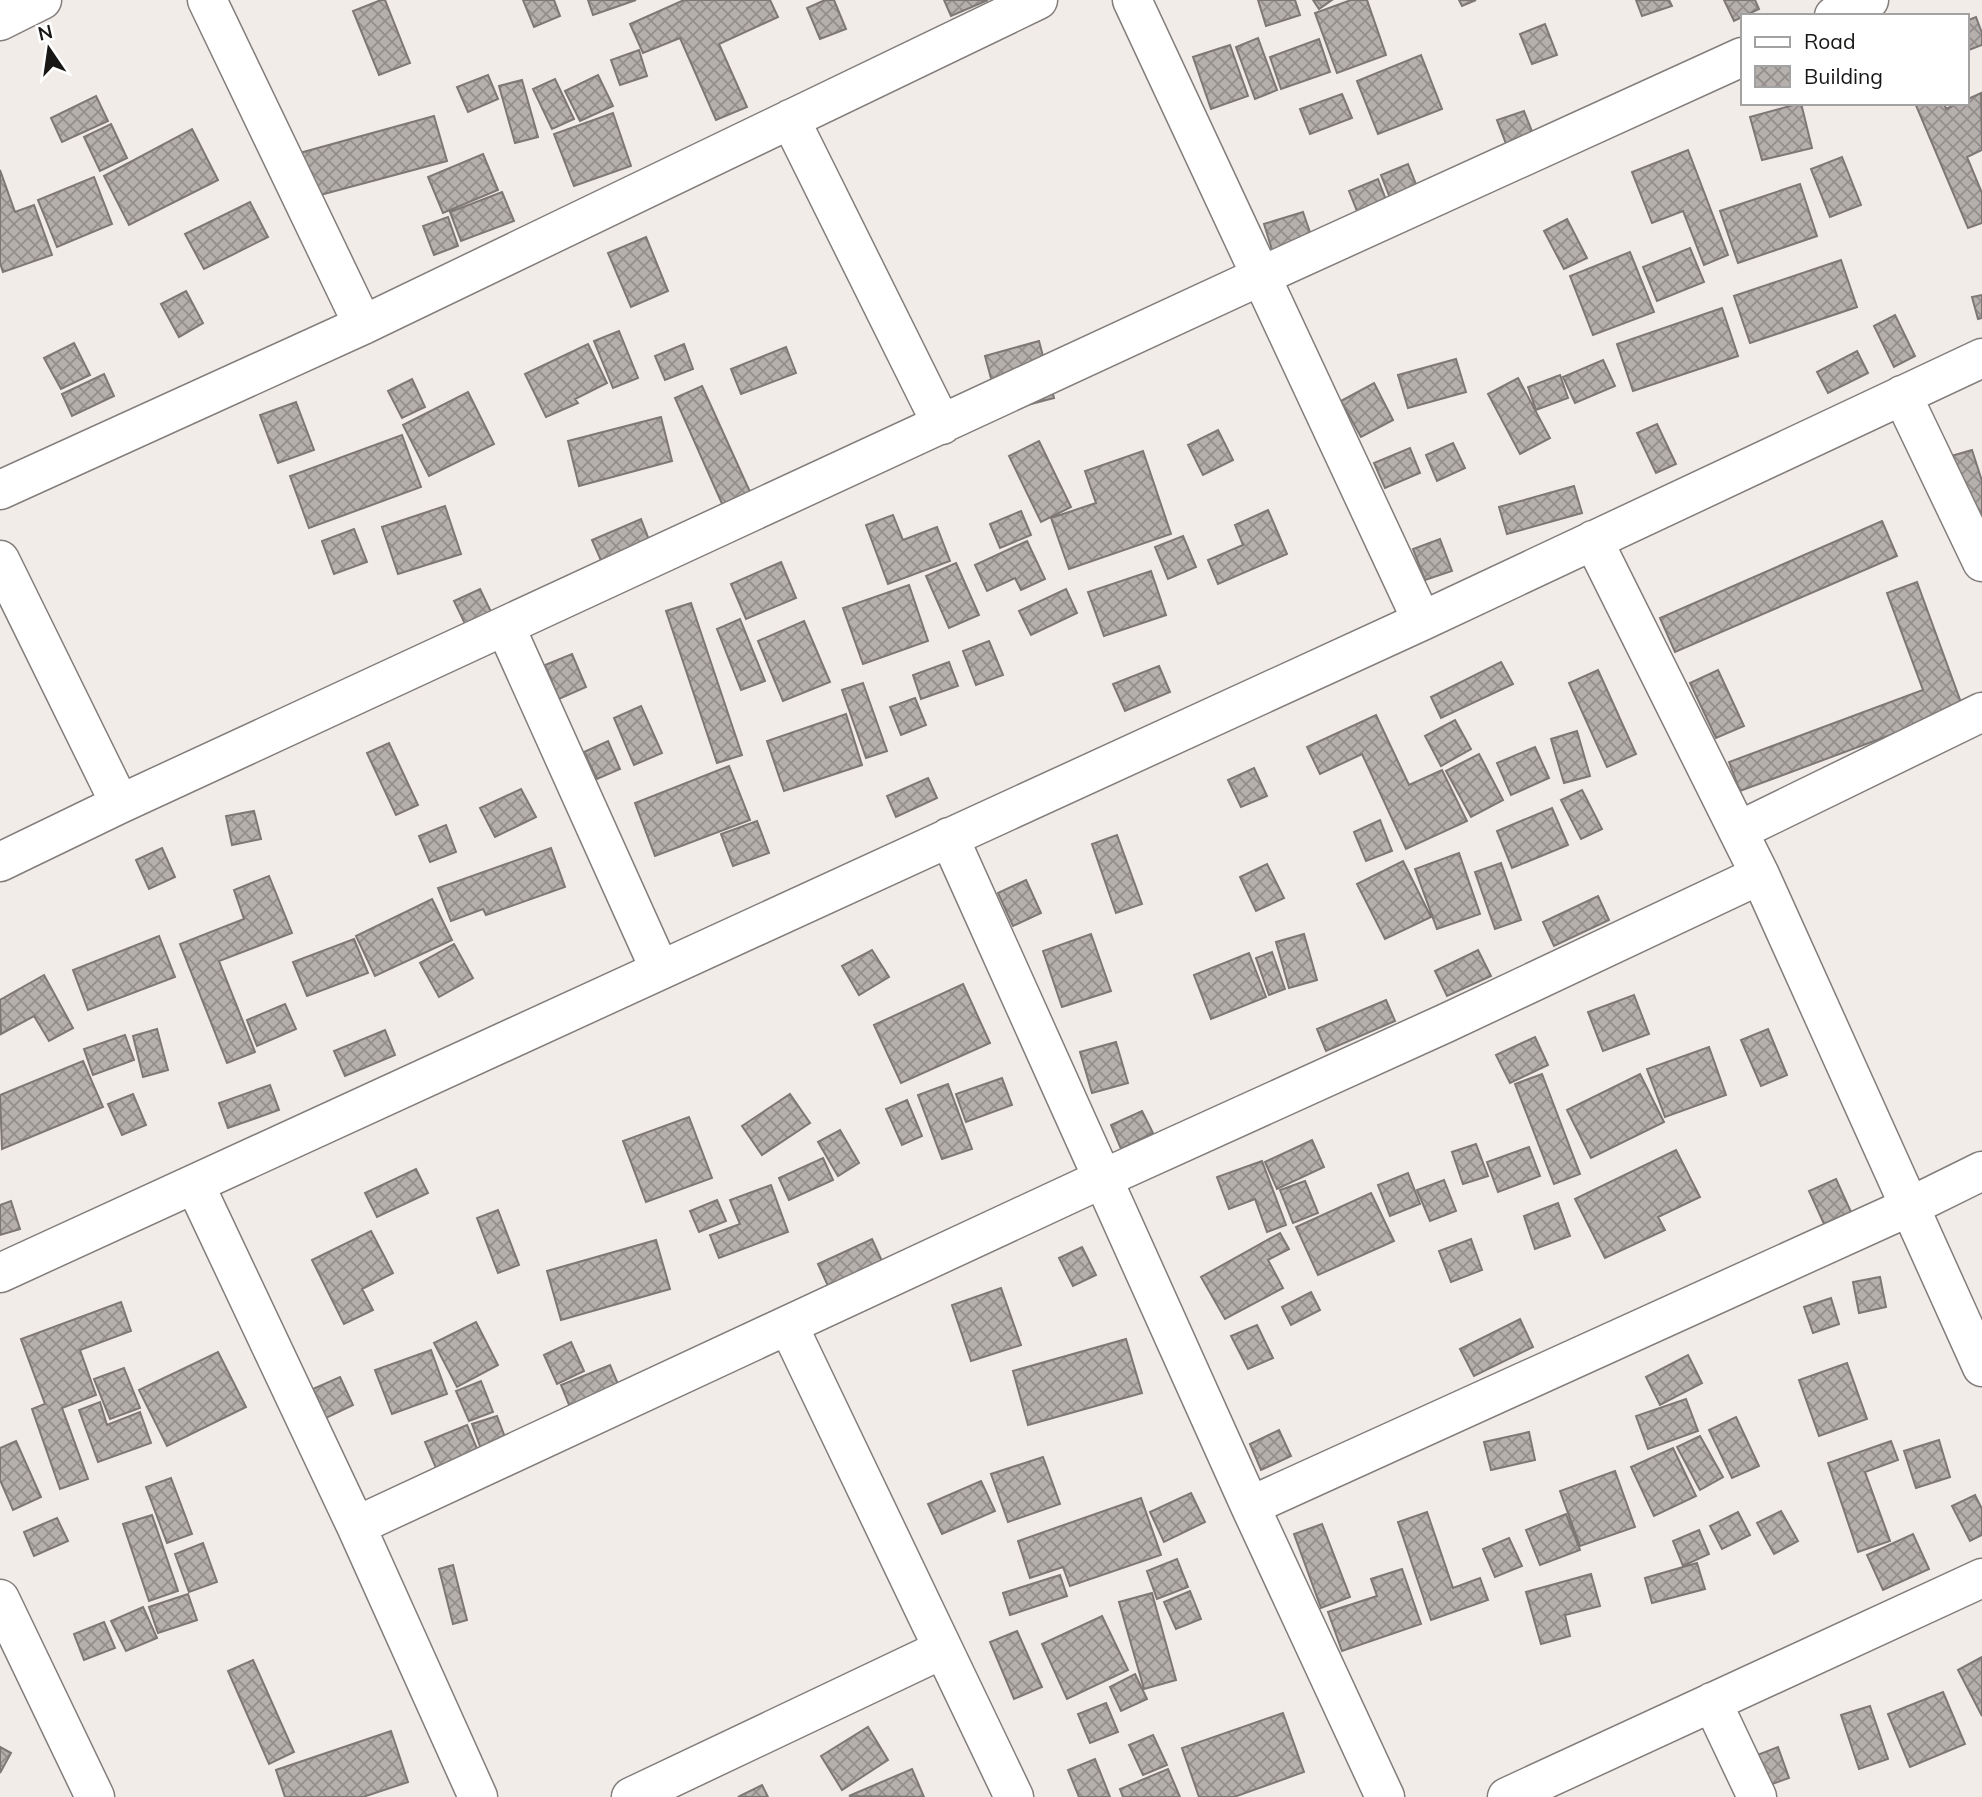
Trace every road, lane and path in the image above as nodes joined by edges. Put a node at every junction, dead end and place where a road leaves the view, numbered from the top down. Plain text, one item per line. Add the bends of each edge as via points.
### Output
1 (42, 0) edge
2 (207, 0) edge
3 (1038, 0) edge
4 (1132, 0) edge
5 (1869, 0) edge
6 (1838, 14) edge
7 (0, 21) edge
8 (1741, 57) edge
9 (790, 119) junction
10 (1261, 276) junction
11 (363, 325) junction
12 (1982, 358) edge
13 (1902, 395) junction
14 (942, 425) junction
15 (0, 490) edge
16 (1592, 540) junction
17 (0, 560) edge
18 (1982, 562) edge
19 (1422, 621) junction
20 (505, 626) junction
21 (1982, 712) edge
22 (120, 804) junction
23 (1738, 831) junction
24 (949, 837) junction
25 (0, 862) edge
26 (1760, 875) junction
27 (660, 971) junction
28 (1982, 1171) edge
29 (1102, 1179) junction
30 (195, 1185) junction
31 (1911, 1206) junction
32 (0, 1273) edge
33 (789, 1326) junction
34 (1982, 1367) edge
35 (1250, 1506) junction
36 (356, 1526) junction
37 (1982, 1578) edge
38 (0, 1600) edge
39 (943, 1649) junction
40 (1712, 1702) junction
41 (95, 1797) edge
42 (478, 1797) edge
43 (631, 1797) edge
44 (1014, 1797) edge
45 (1385, 1797) edge
46 (1507, 1797) edge
47 (1757, 1797) edge

1 - 7 street
2 - 11 street
3 - 9 street
4 - 10 street
5 - 6 street
8 - 10 street
9 - 11 street
9 - 14 street
10 - 14 street
10 - 19 street
11 - 15 street
12 - 13 street
13 - 16 street
13 - 18 street
14 - 20 street
16 - 19 street
16 - 23 street
17 - 22 street
19 - 24 street
20 - 22 street
20 - 27 street
21 - 23 street
22 - 25 street
23 - 26 street
24 - 27 street
24 - 29 street
26 - 29 street
26 - 31 street
27 - 30 street
28 - 31 street
29 - 33 street
29 - 35 street
30 - 32 street
30 - 36 street
31 - 34 street
31 - 35 street
33 - 36 street
33 - 39 street
35 - 45 street
36 - 42 street
37 - 40 street
38 - 41 street
39 - 43 street
39 - 44 street
40 - 46 street
40 - 47 street

